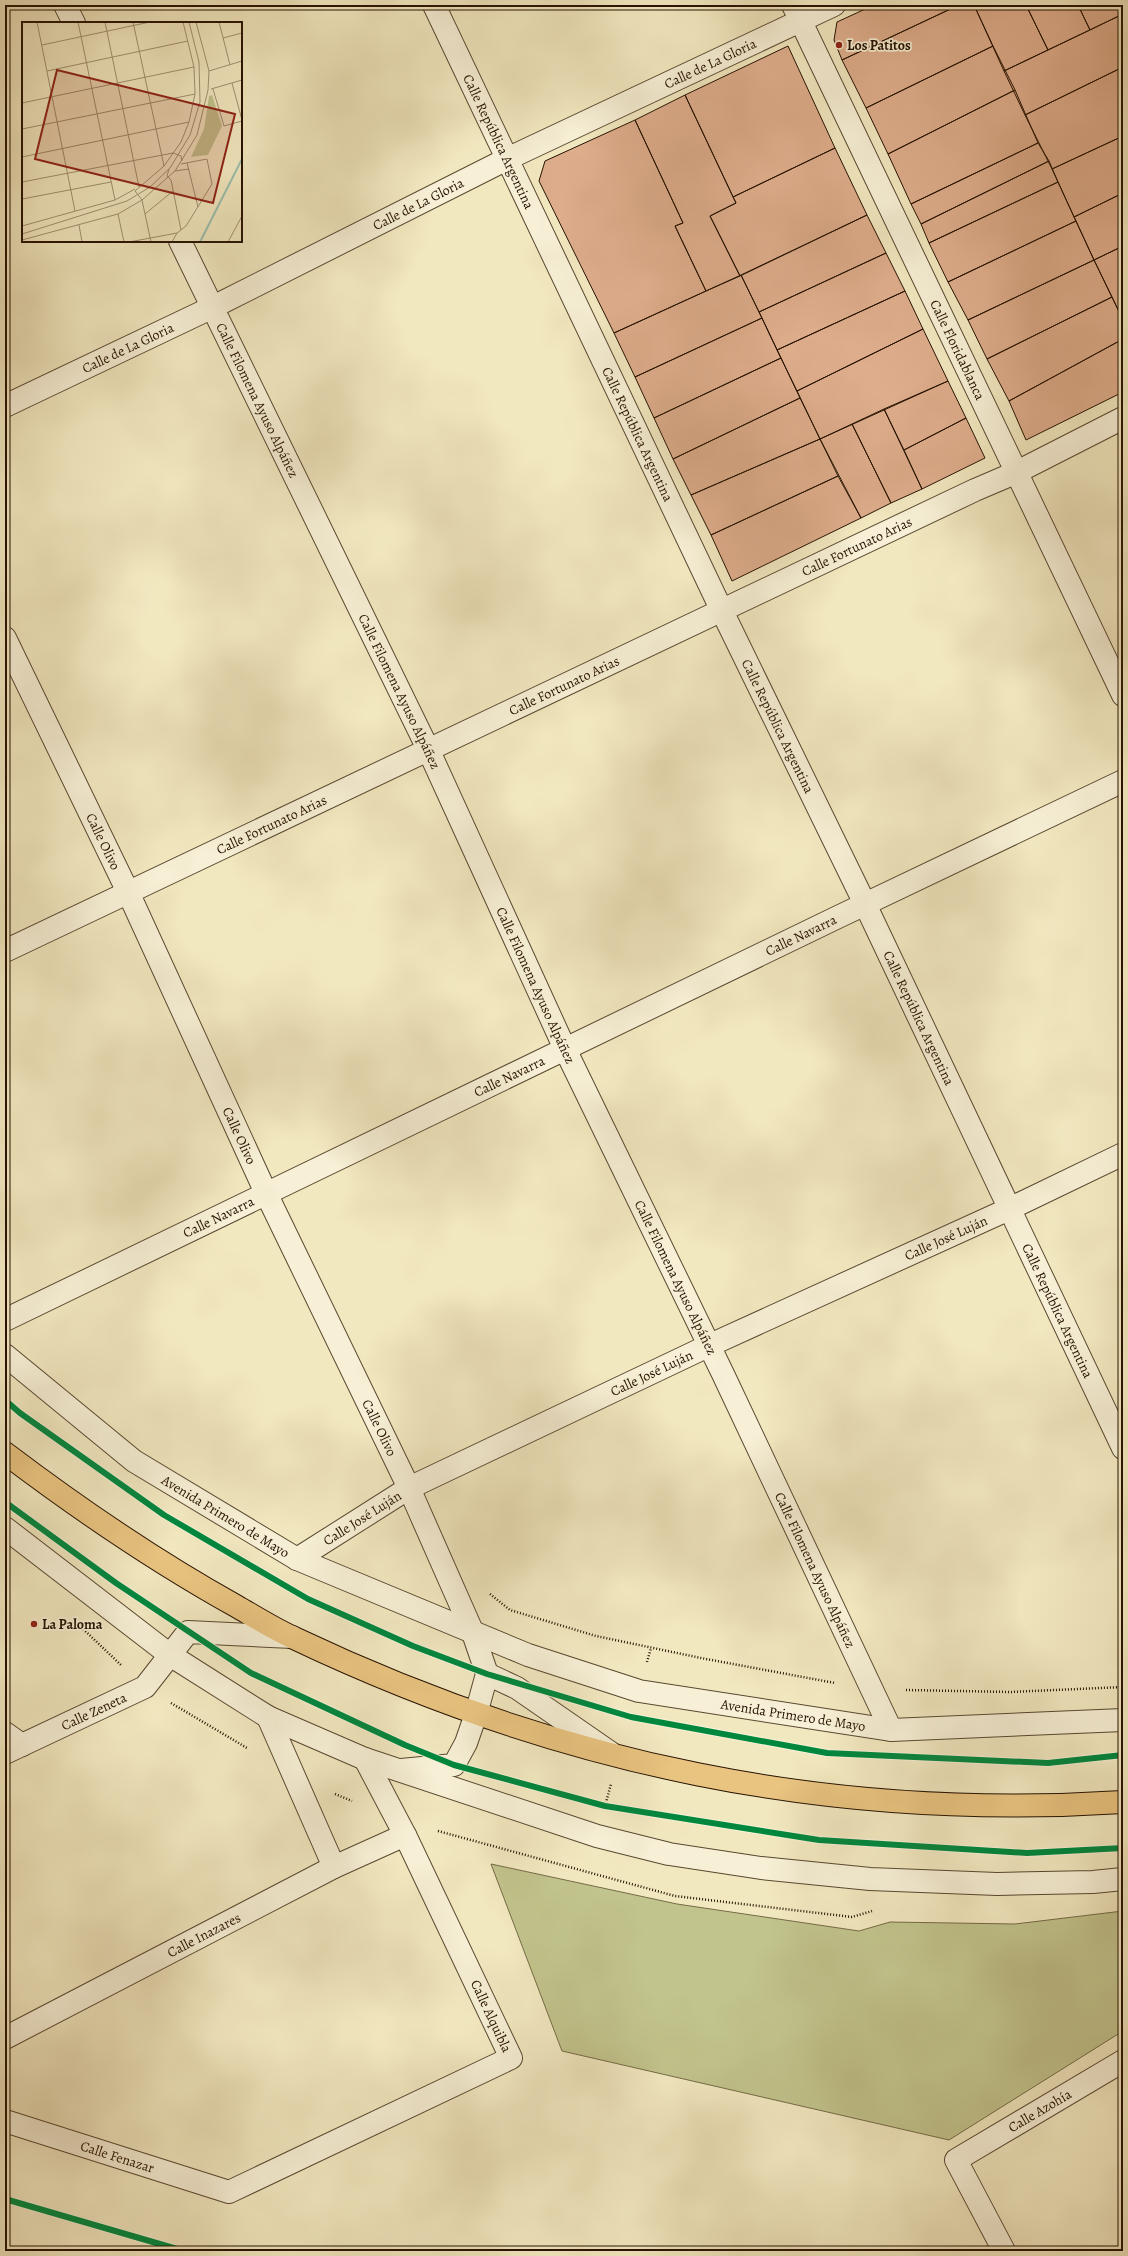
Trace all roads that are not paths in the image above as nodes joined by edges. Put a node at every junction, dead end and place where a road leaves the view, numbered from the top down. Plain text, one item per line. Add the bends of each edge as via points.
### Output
1 (65, 5) edge
2 (434, 5) edge
3 (834, 5) edge
4 (797, 13) edge
5 (74, 22) edge
6 (507, 159) junction
7 (180, 242) edge
8 (213, 307) junction
9 (5, 406) edge
10 (1123, 418) edge
11 (1017, 472) junction
12 (722, 611) junction
13 (5, 638) edge
14 (1123, 695) edge
15 (428, 749) junction
16 (1123, 782) edge
17 (128, 892) junction
18 (866, 904) junction
19 (5, 952) edge
20 (565, 1049) junction
21 (1123, 1154) edge
22 (266, 1193) junction
23 (1009, 1209) junction
24 (5, 1320) edge
25 (708, 1346) junction
26 (5, 1355) edge
27 (1123, 1448) edge
28 (5, 1453) edge
29 (409, 1488) junction
30 (5, 1528) edge
31 (297, 1559) junction
32 (473, 1633) junction
33 (292, 1637) junction
34 (170, 1655) junction
35 (487, 1674) junction
36 (476, 1714) junction
37 (268, 1717) junction
38 (1123, 1720) edge
39 (891, 1730) junction
40 (10, 1744) edge
41 (619, 1758) junction
42 (365, 1759) junction
43 (454, 1765) junction
44 (401, 1770) junction
45 (1123, 1802) edge
46 (501, 1805) junction
47 (405, 1834) junction
48 (334, 1867) junction
49 (1123, 1879) edge
50 (5, 2038) edge
51 (1123, 2061) edge
52 (5, 2121) edge
53 (229, 2192) joint
54 (1004, 2251) edge

1 - 5 street
2 - 6 street, Calle República Argentina
3 - 4 street, Calle de La Gloria
4 - 6 street, Calle de La Gloria
4 - 11 street, Calle Floridablanca
6 - 8 street, Calle de La Gloria
6 - 12 street, Calle República Argentina
7 - 8 street, Calle Filomena Ayuso Alpáñez
8 - 9 street, Calle de La Gloria
8 - 15 street, Calle Filomena Ayuso Alpáñez
10 - 11 street, Calle Fortunato Arias
11 - 12 street, Calle Fortunato Arias
11 - 14 street, Calle Floridablanca
12 - 15 street, Calle Fortunato Arias
12 - 18 street, Calle República Argentina
13 - 17 street, Calle Olivo
15 - 17 street, Calle Fortunato Arias
15 - 20 street, Calle Filomena Ayuso Alpáñez
16 - 18 street, Calle Navarra
17 - 19 street, Calle Fortunato Arias
17 - 22 street, Calle Olivo
18 - 20 street, Calle Navarra
18 - 23 street, Calle República Argentina
20 - 22 street, Calle Navarra
20 - 25 street, Calle Filomena Ayuso Alpáñez
21 - 23 street, Calle José Luján
22 - 24 street, Calle Navarra
22 - 29 street, Calle Olivo
23 - 25 street, Calle José Luján
23 - 27 street, Calle República Argentina
25 - 29 street, Calle José Luján
25 - 39 street, Calle Filomena Ayuso Alpáñez
26 - 31 street, Avenida Primero de Mayo via 134,1461
28 - 33 main road via 155,1560
29 - 31 street, Calle José Luján
29 - 32 street, Calle Olivo
30 - 34 street
31 - 32 street, Avenida Primero de Mayo
32 - 35 street
32 - 39 street, Avenida Primero de Mayo via 528,1655 639,1691
33 - 34 street via 188,1632
33 - 36 main road via 408,1688
34 - 37 street
34 - 40 street, Calle Zeneta via 145,1687
35 - 36 street
35 - 41 street via 517,1688
36 - 41 main road
36 - 43 street via 466,1743
37 - 42 street
37 - 48 street
38 - 39 street, Avenida Primero de Mayo
41 - 45 main road via 740,1784 828,1796 909,1803 995,1805
42 - 44 street
42 - 47 street, Calle Alquibla
43 - 44 street
43 - 46 street
44 - 46 street
46 - 49 street via 597,1836 669,1854 761,1868 870,1879 997,1884
47 - 48 street, Calle Inazares
47 - 53 street, Calle Alquibla via 511,2058
48 - 50 street, Calle Inazares
51 - 54 street, Calle Azohía via 956,2160
52 - 53 street, Calle Fenazar

